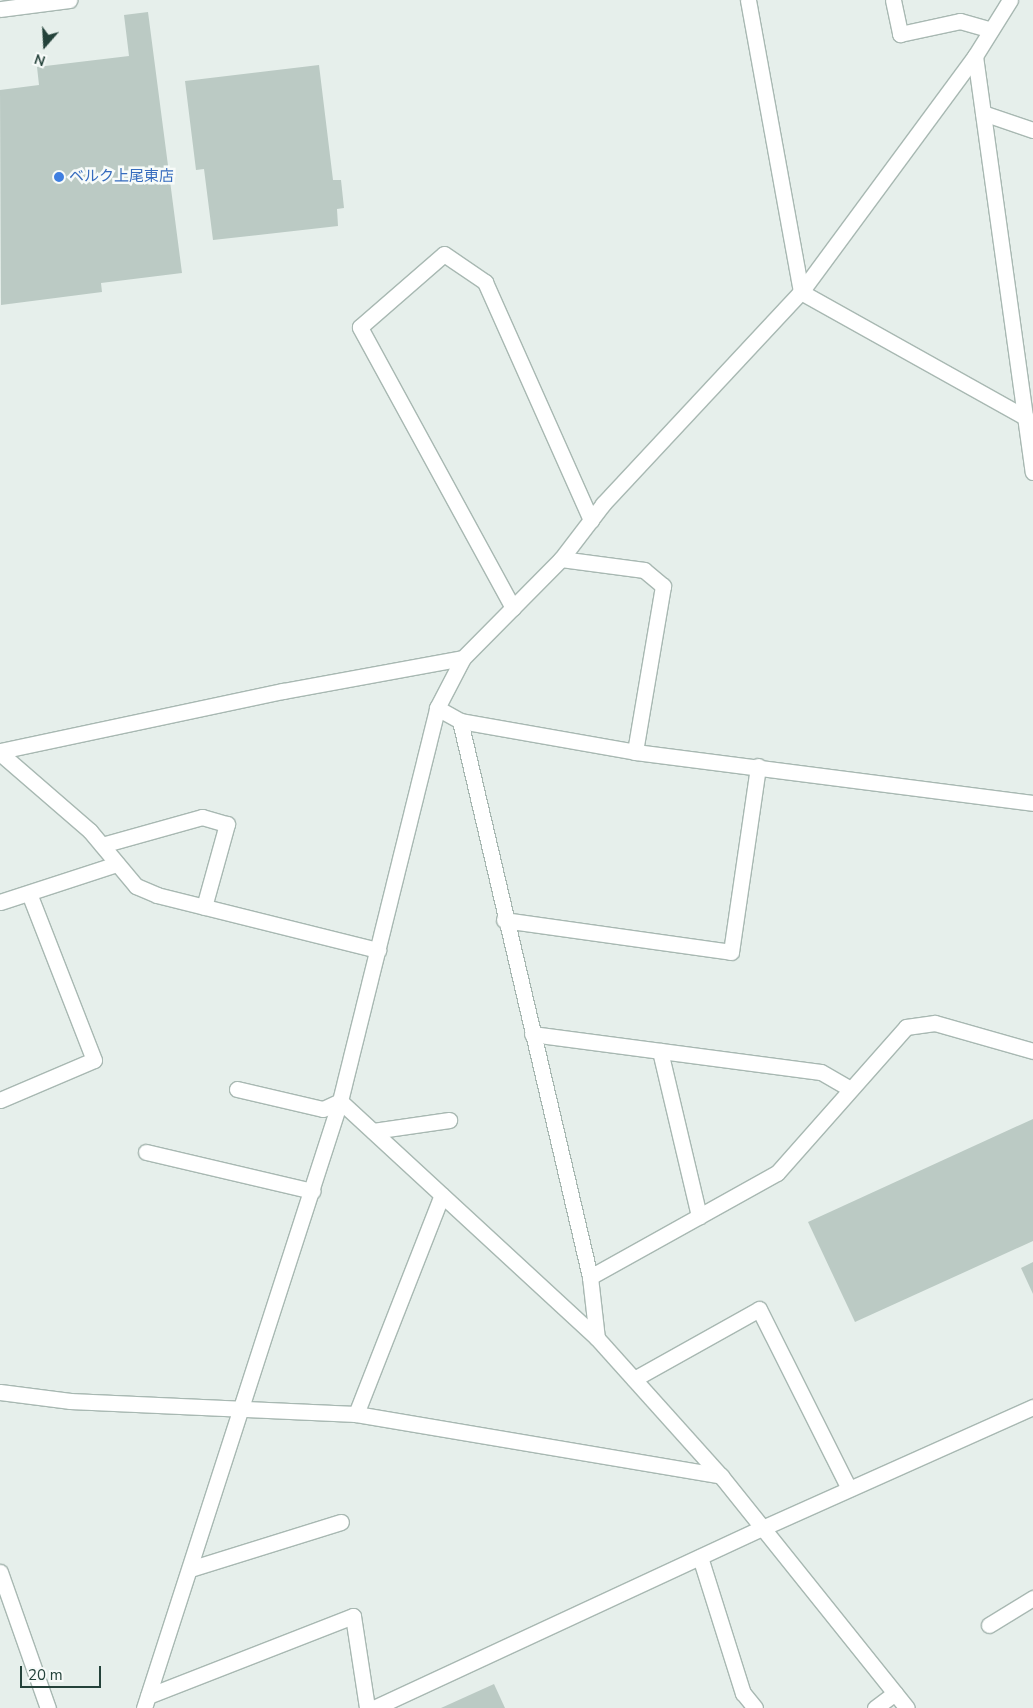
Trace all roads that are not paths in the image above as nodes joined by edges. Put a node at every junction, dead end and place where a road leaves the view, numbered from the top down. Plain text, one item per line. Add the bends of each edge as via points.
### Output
1 (69, 0) edge
2 (748, 0) edge
3 (893, 0) edge
4 (1010, 0) edge
5 (0, 9) edge
6 (991, 30) junction
7 (975, 56) junction
8 (983, 113) junction
9 (1033, 130) edge
10 (801, 292) junction
11 (1026, 418) junction
12 (1033, 472) edge
13 (591, 520) junction
14 (561, 559) junction
15 (513, 608) junction
16 (463, 658) junction
17 (437, 708) junction
18 (460, 721) junction
19 (0, 752) edge
20 (635, 752) junction
21 (758, 766) junction
22 (1033, 803) edge
23 (102, 845) junction
24 (117, 864) junction
25 (29, 892) junction
26 (1, 900) edge
27 (204, 907) junction
28 (504, 920) junction
29 (378, 950) junction
30 (532, 1034) junction
31 (660, 1051) junction
32 (1033, 1051) edge
33 (851, 1088) junction
34 (237, 1089) dead end
35 (0, 1100) edge
36 (340, 1101) junction
37 (449, 1120) dead end
38 (373, 1131) junction
39 (146, 1152) dead end
40 (312, 1191) junction
41 (442, 1195) junction
42 (699, 1216) junction
43 (590, 1277) junction
44 (597, 1338) junction
45 (634, 1379) junction
46 (0, 1392) edge
47 (1033, 1407) edge
48 (242, 1411) junction
49 (356, 1414) junction
50 (721, 1476) junction
51 (850, 1489) junction
52 (341, 1522) dead end
53 (760, 1529) junction
54 (700, 1557) junction
55 (190, 1569) junction
56 (0, 1572) edge
57 (1033, 1598) edge
58 (989, 1625) dead end
59 (894, 1693) junction
60 (146, 1702) edge
61 (48, 1708) edge
62 (367, 1708) edge
63 (374, 1708) edge
64 (755, 1708) edge
65 (875, 1708) edge
66 (907, 1708) edge

1 - 5 street
2 - 10 street
3 - 6 street via 900,34 960,21
4 - 6 street
6 - 7 street
7 - 8 street
7 - 10 street
8 - 9 street
8 - 11 street
10 - 11 street
10 - 13 street
11 - 12 street
13 - 14 street
13 - 15 street via 485,282 444,254 360,327
14 - 15 street
14 - 20 street via 644,570 663,586
15 - 16 street
16 - 17 street
16 - 19 street via 283,691
17 - 18 street
17 - 29 street
18 - 20 street
18 - 28 street
19 - 23 street
20 - 21 street
21 - 22 street
21 - 28 street via 731,952
23 - 24 street
23 - 27 street via 202,817 227,824
24 - 25 street
24 - 27 street via 136,886
25 - 26 street
25 - 35 street via 94,1060
27 - 29 street
28 - 30 street
29 - 36 street
30 - 31 street
30 - 43 street
31 - 33 street via 821,1072
31 - 42 street
32 - 33 street via 935,1024 906,1027
33 - 42 street via 777,1173
34 - 36 street via 323,1109
36 - 38 street
36 - 40 street
37 - 38 street
38 - 41 street
39 - 40 street
40 - 48 street
41 - 44 street
41 - 49 street
42 - 43 street
43 - 44 street
44 - 45 street
45 - 50 street
45 - 51 street via 759,1309
46 - 48 street via 70,1401
47 - 51 street
48 - 49 street
48 - 55 street
49 - 50 street
50 - 53 street
51 - 53 street
52 - 55 street
53 - 54 street
53 - 59 street
54 - 63 street
54 - 64 street via 743,1693
55 - 60 street
56 - 61 street
57 - 58 street
59 - 65 street
59 - 66 street
60 - 62 street via 353,1616

